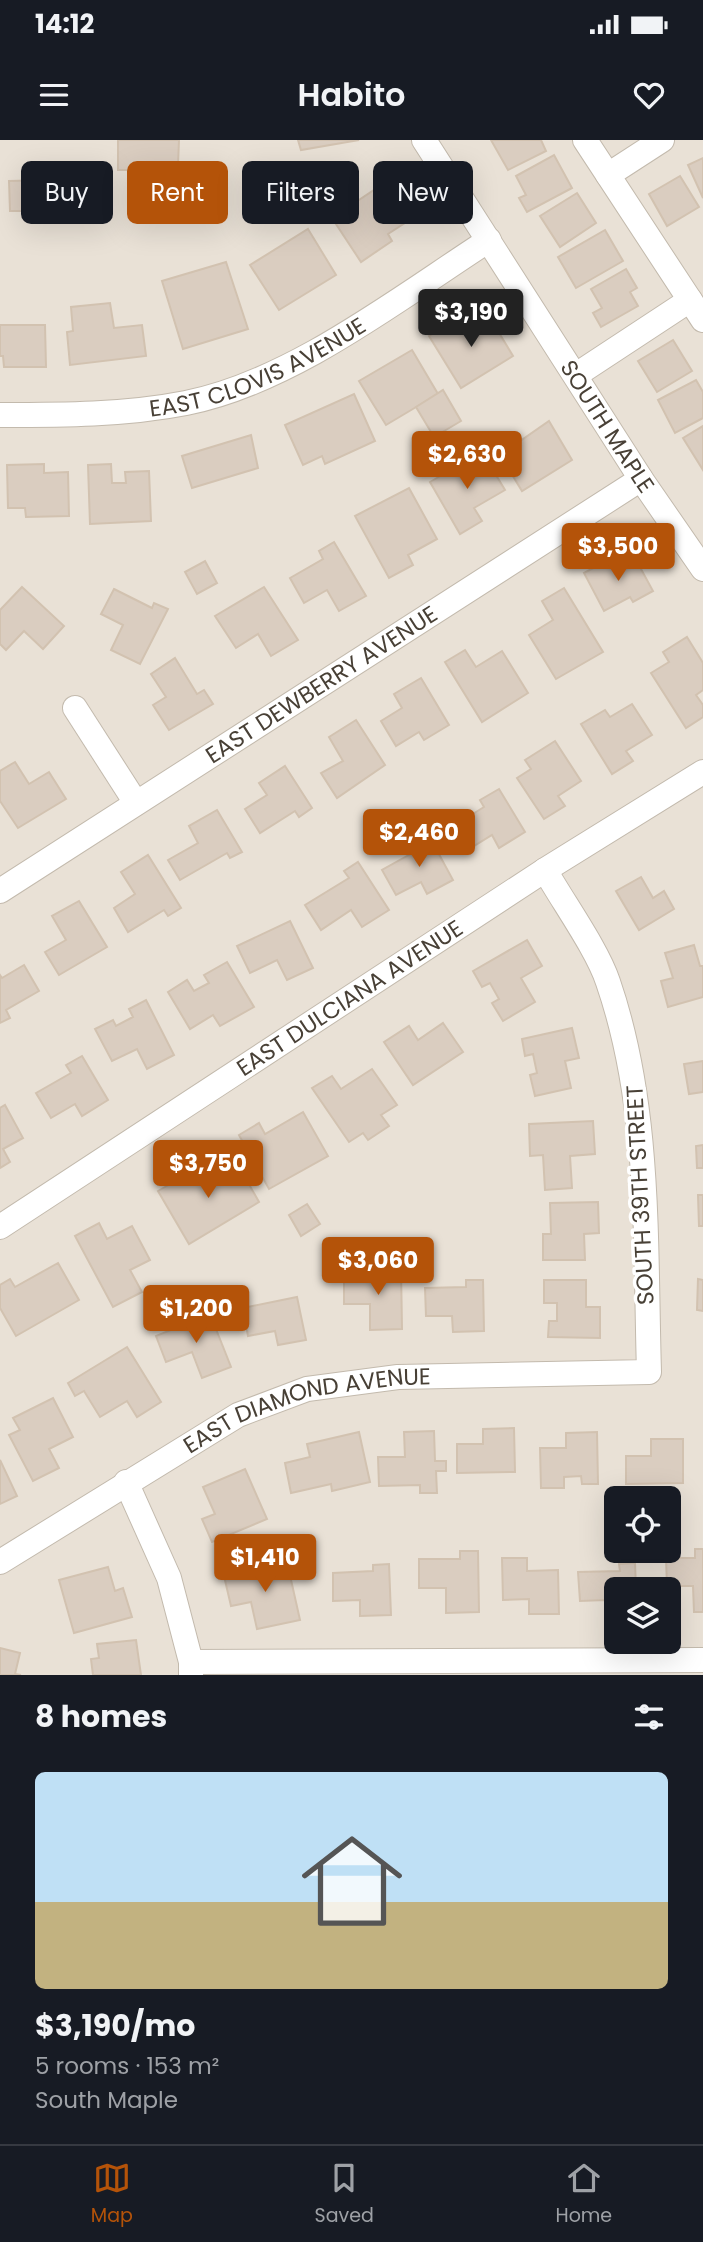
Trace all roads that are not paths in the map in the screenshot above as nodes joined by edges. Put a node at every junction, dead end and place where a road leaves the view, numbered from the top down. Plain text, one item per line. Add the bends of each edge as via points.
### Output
1 (424, 140) edge
2 (585, 140) edge
3 (662, 140) edge
4 (608, 175) junction
5 (489, 240) junction
6 (699, 313) edge
7 (576, 374) junction
8 (0, 415) edge
9 (641, 479) junction
10 (703, 569) edge
11 (75, 708) dead end
12 (703, 772) edge
13 (136, 803) junction
14 (545, 870) junction
15 (0, 891) edge
16 (0, 1227) edge
17 (649, 1372) joint
18 (126, 1482) junction
19 (0, 1562) edge
20 (703, 1660) edge
21 (191, 1668) edge

1 - 5 street, SOUTH MAPLE
2 - 4 street
3 - 4 street
4 - 6 street
5 - 7 street, SOUTH MAPLE
5 - 8 street, EAST CLOVIS AVENUE via 321,348 257,380 188,402 141,410
6 - 7 street
7 - 9 street, SOUTH MAPLE
9 - 10 street, SOUTH MAPLE
9 - 13 street, EAST DEWBERRY AVENUE
11 - 13 street
12 - 14 street, EAST DULCIANA AVENUE
13 - 15 street, EAST DEWBERRY AVENUE
14 - 16 street, EAST DULCIANA AVENUE
14 - 17 street, SOUTH 39TH STREET via 607,979 632,1066 642,1163
17 - 18 street, EAST DIAMOND AVENUE via 398,1377 307,1389 237,1415
18 - 19 street, EAST DIAMOND AVENUE
18 - 21 street via 169,1578
20 - 21 street

